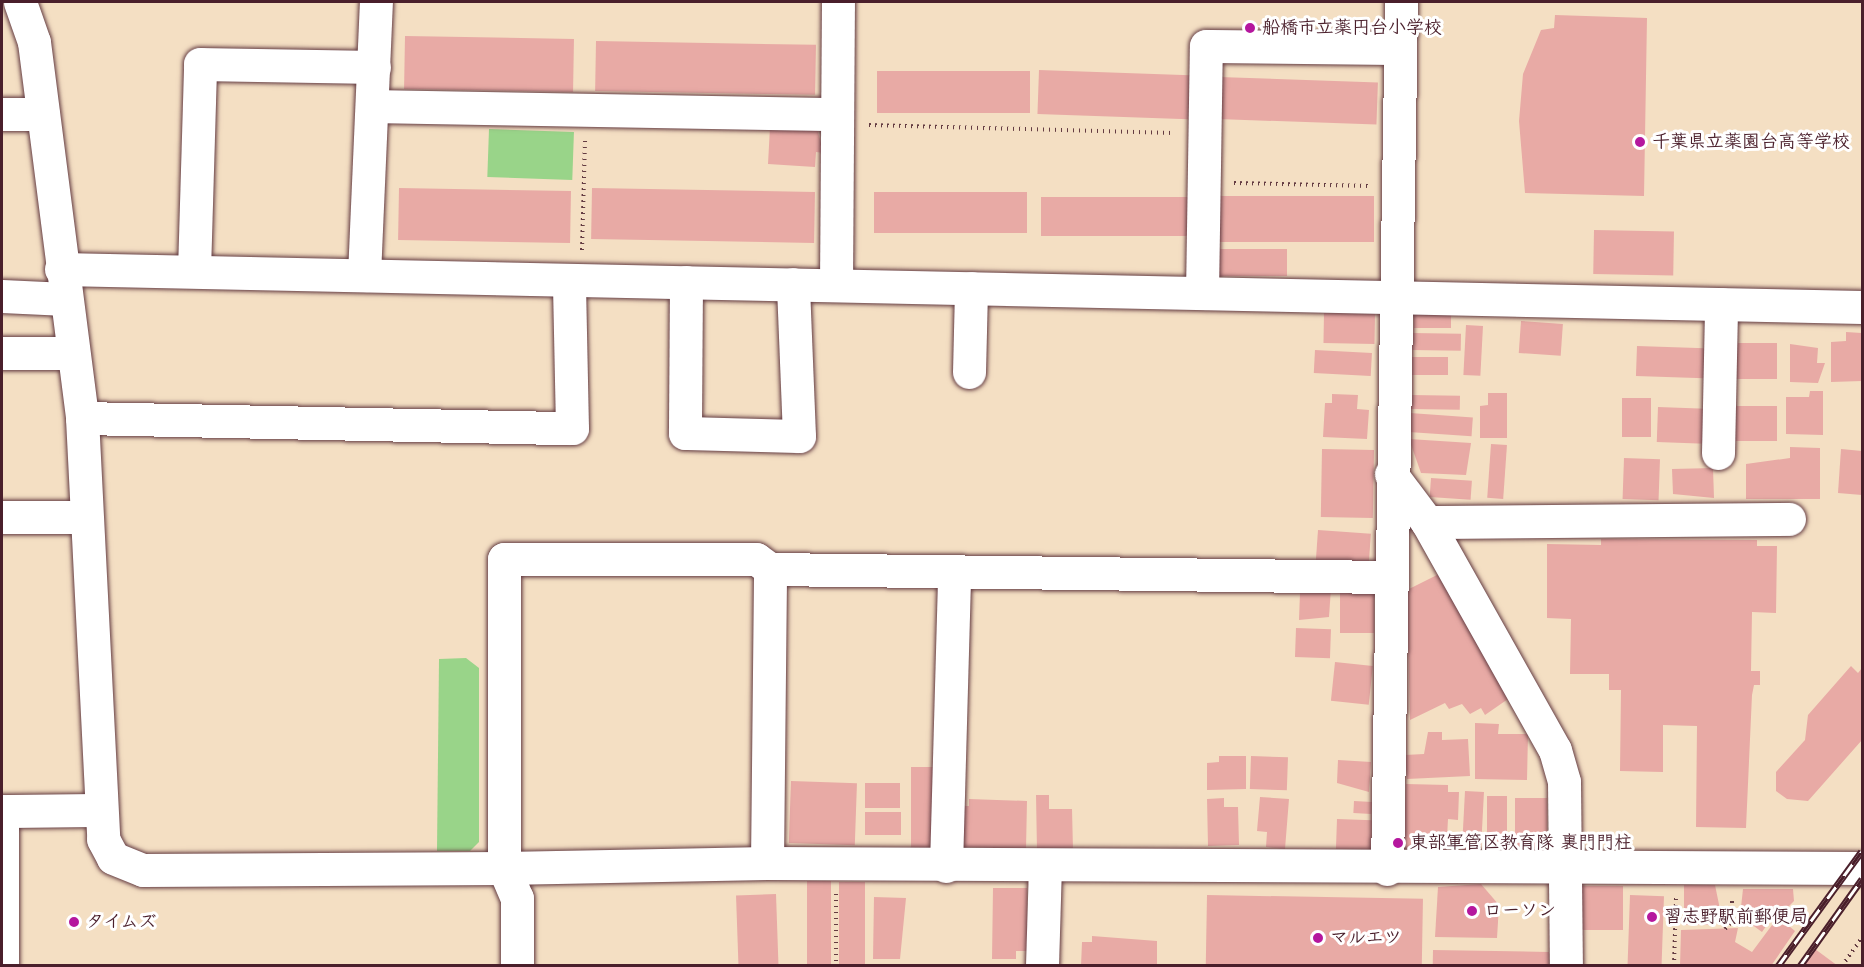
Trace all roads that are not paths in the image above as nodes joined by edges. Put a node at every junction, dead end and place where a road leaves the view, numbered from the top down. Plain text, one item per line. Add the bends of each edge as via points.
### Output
1 (20, 2) edge
2 (376, 2) edge
3 (838, 2) edge
4 (1401, 2) edge
5 (1400, 48) junction
6 (374, 67) junction
7 (372, 106) junction
8 (2, 114) edge
9 (43, 114) junction
10 (848, 120) junction
11 (194, 271) junction
12 (364, 275) junction
13 (575, 280) junction
14 (686, 282) junction
15 (64, 284) junction
16 (793, 284) junction
17 (836, 285) junction
18 (971, 288) junction
19 (1202, 293) junction
20 (2, 296) edge
21 (1396, 297) junction
22 (1721, 304) junction
23 (1863, 307) edge
24 (70, 352) junction
25 (2, 353) edge
26 (969, 372) dead end
27 (82, 418) junction
28 (1718, 453) dead end
29 (1390, 474) junction
30 (2, 517) edge
31 (85, 517) junction
32 (1789, 519) dead end
33 (1427, 522) junction
34 (770, 569) junction
35 (954, 571) junction
36 (1388, 577) junction
37 (100, 810) junction
38 (2, 811) edge
39 (767, 863) junction
40 (946, 866) junction
41 (1045, 867) junction
42 (1566, 867) junction
43 (504, 868) junction
44 (1863, 868) edge
45 (1387, 869) junction
46 (2, 966) edge
47 (517, 966) edge
48 (1042, 966) edge
49 (1566, 966) edge

1 - 9 street via 34,42
2 - 6 street
3 - 10 street
4 - 5 street
5 - 19 street via 1206,46
5 - 21 street
6 - 7 street
6 - 11 street via 200,64
7 - 10 street
7 - 12 street
8 - 9 street
9 - 15 street
10 - 17 street
11 - 12 street
11 - 15 street
12 - 13 street
13 - 14 street
13 - 27 street via 572,428
14 - 16 street
14 - 16 street via 685,433 799,436
15 - 20 street
15 - 24 street
16 - 17 street
17 - 18 street
18 - 19 street
18 - 26 street
19 - 21 street
21 - 22 street
21 - 29 street
22 - 23 street
22 - 28 street
24 - 25 street
24 - 27 street
27 - 31 street
29 - 33 street
29 - 36 street
30 - 31 street
31 - 37 street
32 - 33 street
33 - 42 street via 1555,750 1564,782
34 - 35 street
34 - 39 street
34 - 43 street via 756,559 504,559
35 - 36 street
35 - 40 street
36 - 45 street
37 - 38 street
37 - 43 street via 103,839 113,858 143,870
38 - 46 street
39 - 40 street
39 - 43 street
40 - 41 street
41 - 45 street
41 - 48 street
42 - 44 street
42 - 45 street
42 - 49 street
43 - 47 street via 517,898

